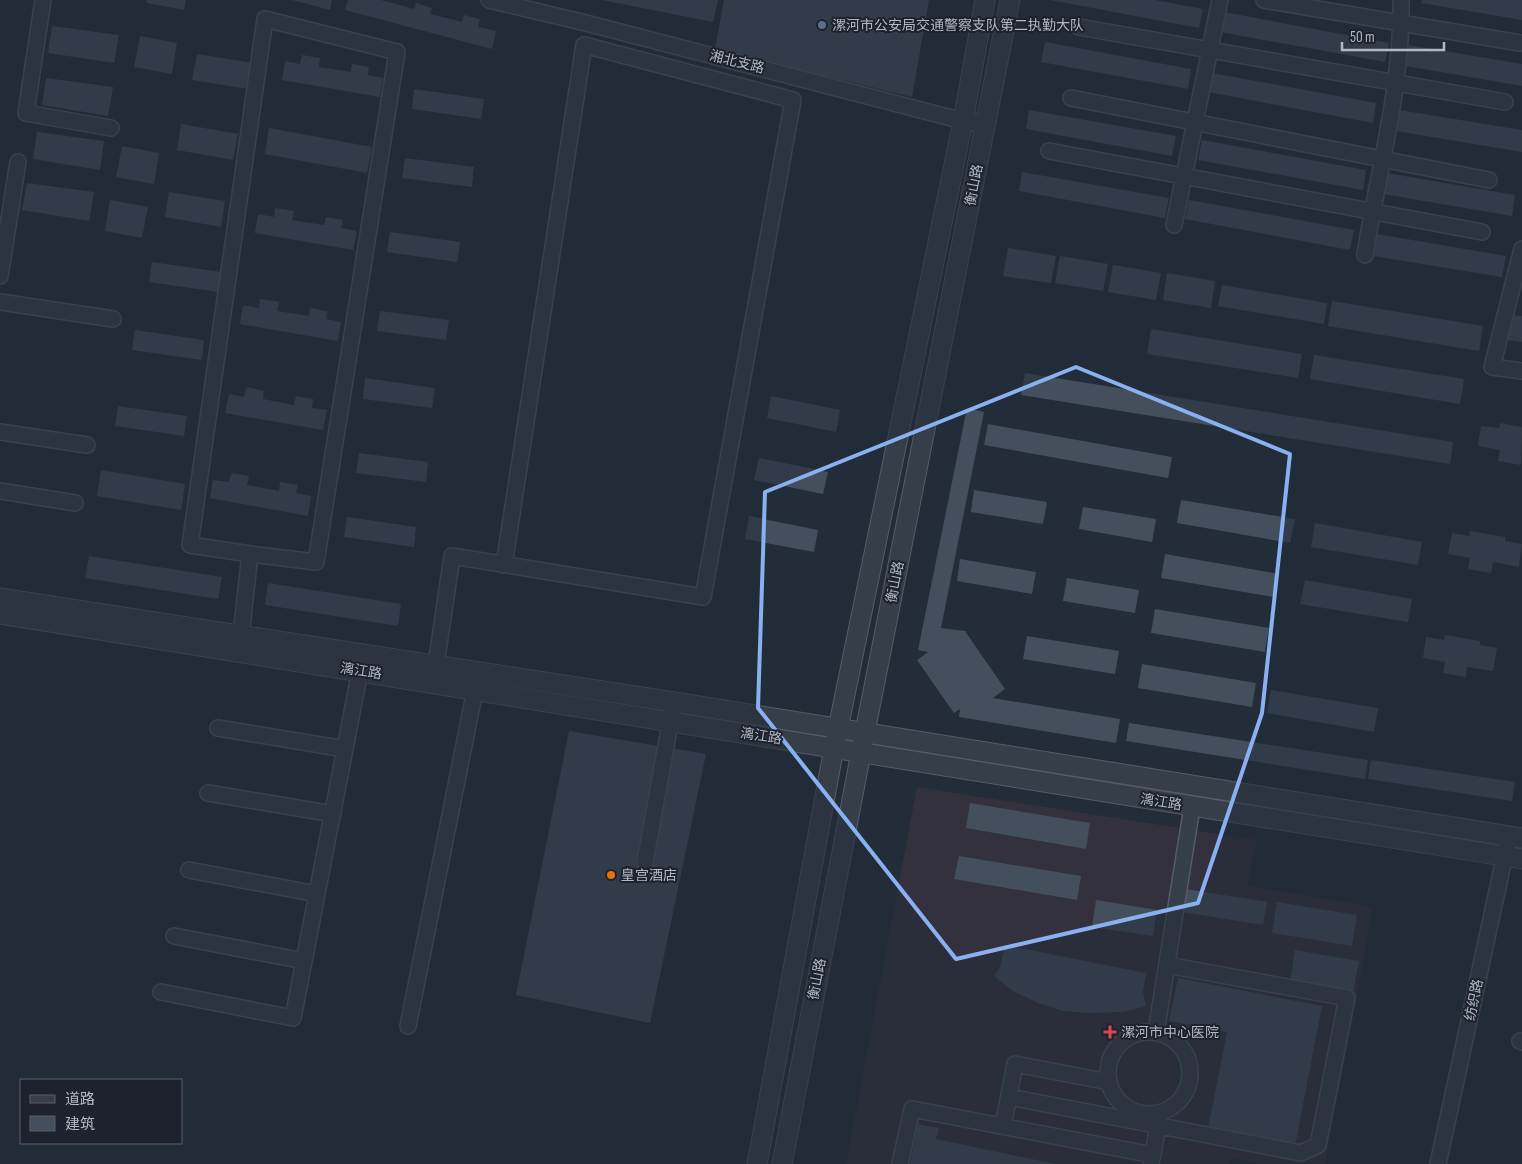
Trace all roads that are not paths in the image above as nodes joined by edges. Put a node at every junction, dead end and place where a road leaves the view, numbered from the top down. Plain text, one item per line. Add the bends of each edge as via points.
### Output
1 (43, 0) edge
2 (489, 0) edge
3 (985, 0) edge
4 (1010, 0) edge
5 (1220, 0) edge
6 (1264, 0) edge
7 (1401, 3) dead end
8 (1401, 24) junction
9 (1080, 27) dead end
10 (1520, 43) dead end
11 (1210, 50) junction
12 (1396, 82) junction
13 (1071, 98) dead end
14 (1505, 102) dead end
15 (963, 121) junction
16 (1195, 123) junction
17 (986, 125) junction
18 (111, 128) dead end
19 (1048, 150) dead end
20 (1382, 160) junction
21 (18, 162) dead end
22 (1184, 176) junction
23 (1489, 180) dead end
24 (1372, 211) junction
25 (1174, 225) dead end
26 (1482, 232) dead end
27 (3, 235) edge
28 (1522, 249) edge
29 (1365, 255) dead end
30 (0, 276) edge
31 (0, 302) edge
32 (113, 319) dead end
33 (1522, 371) edge
34 (0, 432) edge
35 (87, 446) dead end
36 (0, 491) edge
37 (75, 503) dead end
38 (250, 554) junction
39 (504, 565) junction
40 (0, 598) edge
41 (0, 614) edge
42 (240, 643) junction
43 (436, 665) junction
44 (360, 671) junction
45 (475, 690) junction
46 (674, 702) junction
47 (670, 721) junction
48 (218, 728) dead end
49 (838, 728) junction
50 (865, 732) junction
51 (834, 748) junction
52 (345, 749) junction
53 (861, 753) junction
54 (208, 793) dead end
55 (1192, 807) junction
56 (333, 814) junction
57 (1516, 837) edge
58 (1514, 858) edge
59 (645, 862) dead end
60 (189, 870) dead end
61 (317, 894) junction
62 (174, 936) dead end
63 (304, 961) junction
64 (1167, 965) junction
65 (161, 992) dead end
66 (408, 1026) dead end
67 (1156, 1032) junction
68 (1109, 1082) junction
69 (1009, 1097) junction
70 (1160, 1120) junction
71 (1003, 1126) junction
72 (1152, 1160) edge
73 (757, 1164) edge
74 (782, 1164) edge
75 (900, 1164) edge
76 (1438, 1164) edge

1 - 18 street via 26,113
2 - 15 street, 湘北支路
3 - 15 street, 衡山路
4 - 17 street, 衡山路
5 - 11 street
6 - 8 street
7 - 8 street
8 - 10 street
8 - 12 street
9 - 11 street
11 - 12 street
11 - 16 street
12 - 14 street
12 - 20 street
13 - 16 street
15 - 17 street, 湘北支路
15 - 49 street, 衡山路
16 - 20 street
16 - 22 street
17 - 50 street, 衡山路
19 - 22 street
20 - 23 street
20 - 24 street
21 - 27 street
22 - 24 street
22 - 25 street
24 - 26 street
24 - 29 street
27 - 30 street
28 - 33 street via 1492,367
31 - 32 street
34 - 35 street
36 - 37 street
38 - 38 street via 316,562 397,52 266,19 190,545
38 - 42 street
39 - 39 street via 703,597 793,100 584,45
39 - 43 street via 452,556
40 - 42 street, 漓江路
41 - 42 street, 漓江路
42 - 43 street, 漓江路
42 - 44 street, 漓江路
43 - 46 street, 漓江路
44 - 45 street, 漓江路
44 - 52 street
45 - 47 street, 漓江路
45 - 66 street
46 - 47 street
46 - 49 street, 漓江路
47 - 51 street, 漓江路
47 - 59 street
48 - 52 street
49 - 50 street, 漓江路
49 - 51 street, 衡山路
50 - 53 street, 衡山路
50 - 57 street, 漓江路
51 - 53 street, 漓江路
51 - 73 street, 衡山路
52 - 56 street
53 - 55 street, 漓江路
53 - 74 street, 衡山路
54 - 56 street
55 - 58 street, 漓江路
55 - 64 street
56 - 61 street
57 - 58 street, 纺织路
58 - 76 street, 纺织路
60 - 61 street
61 - 63 street
62 - 63 street
63 - 65 street via 293,1018
64 - 67 street
64 - 70 street via 1347,998 1318,1145 1300,1153
67 - 68 street via 1142,1032 1119,1045 1111,1056
67 - 70 street via 1180,1045 1190,1070 1189,1084 1183,1096
68 - 69 street via 1015,1064
68 - 70 street via 1123,1105
69 - 70 street
69 - 71 street
70 - 72 street
71 - 72 street
71 - 75 street via 912,1108

